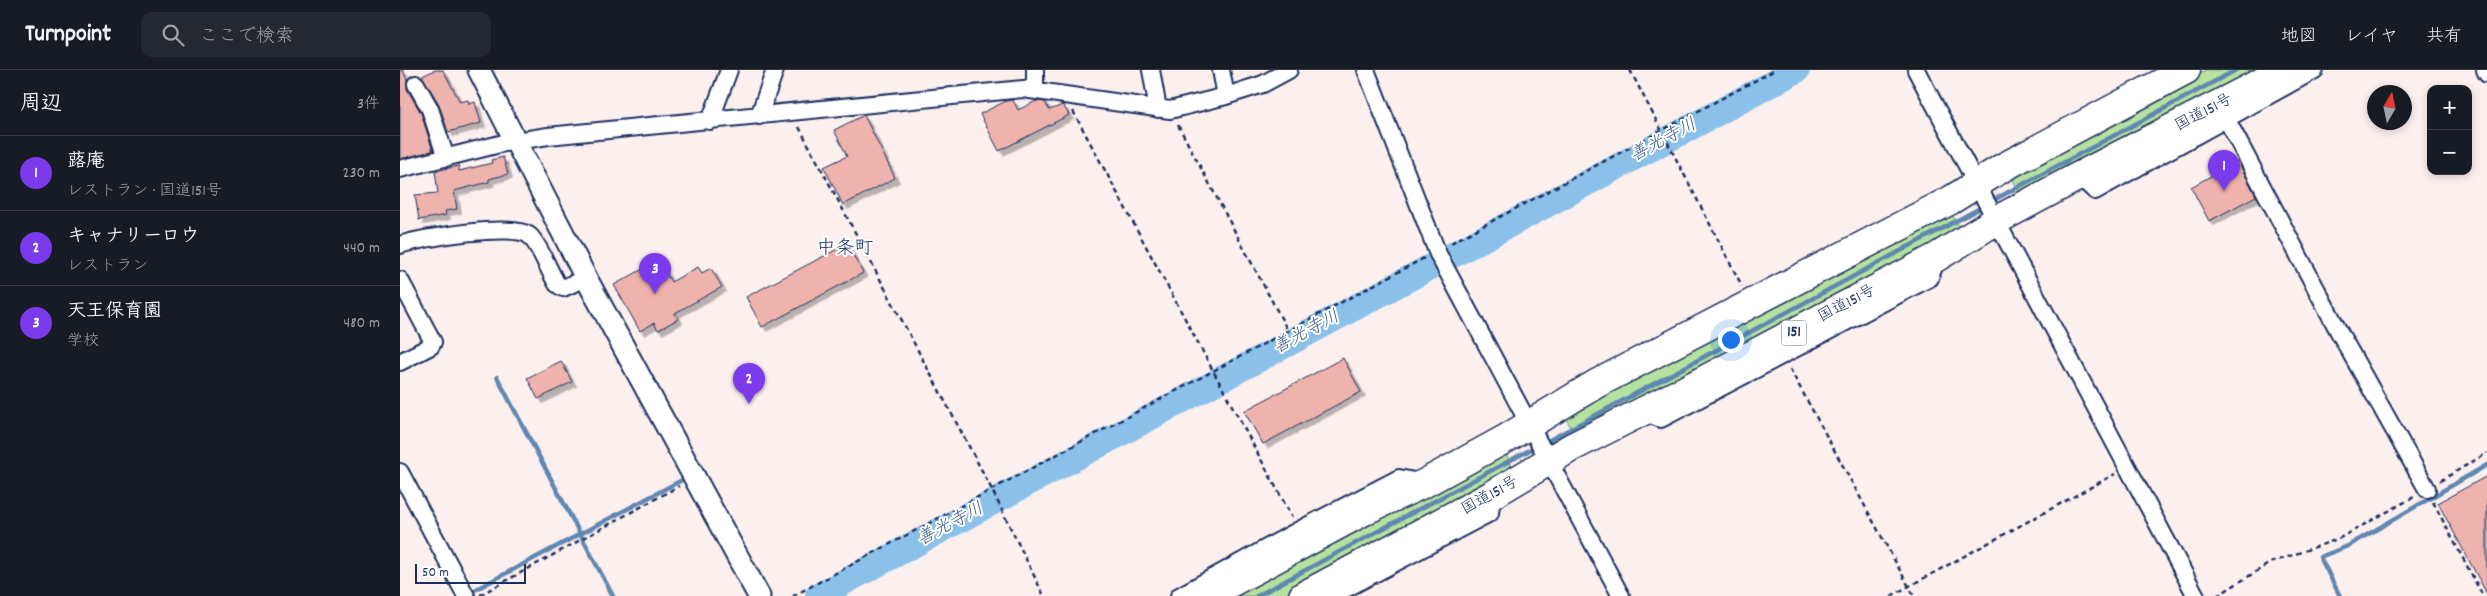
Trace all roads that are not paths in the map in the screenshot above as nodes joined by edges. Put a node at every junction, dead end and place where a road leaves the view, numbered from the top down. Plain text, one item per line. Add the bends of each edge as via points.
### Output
1 (729, 70) edge
2 (774, 70) edge
3 (1035, 70) edge
4 (1151, 70) edge
5 (1221, 70) edge
6 (1289, 70) edge
7 (1366, 70) edge
8 (1916, 70) edge
9 (2157, 70) edge
10 (2186, 70) edge
11 (2285, 70) edge
12 (2315, 70) edge
13 (2485, 70) edge
14 (484, 71) edge
15 (2487, 74) edge
16 (416, 84) dead end
17 (1035, 90) junction
18 (1226, 96) junction
19 (1164, 110) junction
20 (759, 116) junction
21 (2226, 118) junction
22 (710, 121) junction
23 (517, 141) junction
24 (2036, 151) junction
25 (446, 158) junction
26 (400, 169) edge
27 (2079, 176) junction
28 (1976, 184) junction
29 (1997, 220) junction
30 (1897, 229) junction
31 (400, 245) edge
32 (1937, 257) junction
33 (586, 278) junction
34 (400, 280) edge
35 (400, 362) edge
36 (1596, 384) junction
37 (1640, 411) junction
38 (1530, 424) junction
39 (1549, 462) junction
40 (400, 472) edge
41 (1425, 483) junction
42 (1492, 495) junction
43 (2430, 496) road end
44 (466, 596) edge
45 (759, 596) edge
46 (1179, 596) edge
47 (1206, 596) edge
48 (1303, 596) edge
49 (1332, 596) edge
50 (1621, 596) edge
51 (2196, 596) edge

1 - 22 street
2 - 20 street
3 - 17 street
4 - 19 street
5 - 18 street
6 - 18 street via 1263,84
7 - 38 street via 1440,257
8 - 28 street
9 - 24 street via 2036,137
10 - 24 highway
11 - 27 highway, 国道151号 / 151
12 - 21 street
13 - 15 street
14 - 23 street
16 - 25 street via 430,109
17 - 19 street
17 - 20 street
18 - 19 street
20 - 22 street
21 - 27 street via 2095,191
21 - 43 street
22 - 23 street
23 - 25 street
23 - 33 street
24 - 28 highway
25 - 26 street
27 - 29 highway, 国道151号 / 151
28 - 29 street
28 - 30 highway
29 - 32 highway, 国道151号 / 151
29 - 51 street
30 - 36 highway
30 - 36 street via 1883,222 1593,375
31 - 33 street via 418,239 467,233 520,231 530,236 557,284 563,288
32 - 37 highway, 国道151号 / 151
32 - 37 street via 1930,278 1661,419
33 - 45 street
34 - 35 street via 433,342
36 - 38 highway
37 - 39 highway, 国道151号 / 151
38 - 39 street
38 - 41 highway
39 - 42 highway, 国道151号 / 151
39 - 50 street
40 - 44 street
41 - 46 street via 1399,478
41 - 47 highway via 1368,509
42 - 48 highway, 国道151号 / 151
42 - 49 street via 1490,513

